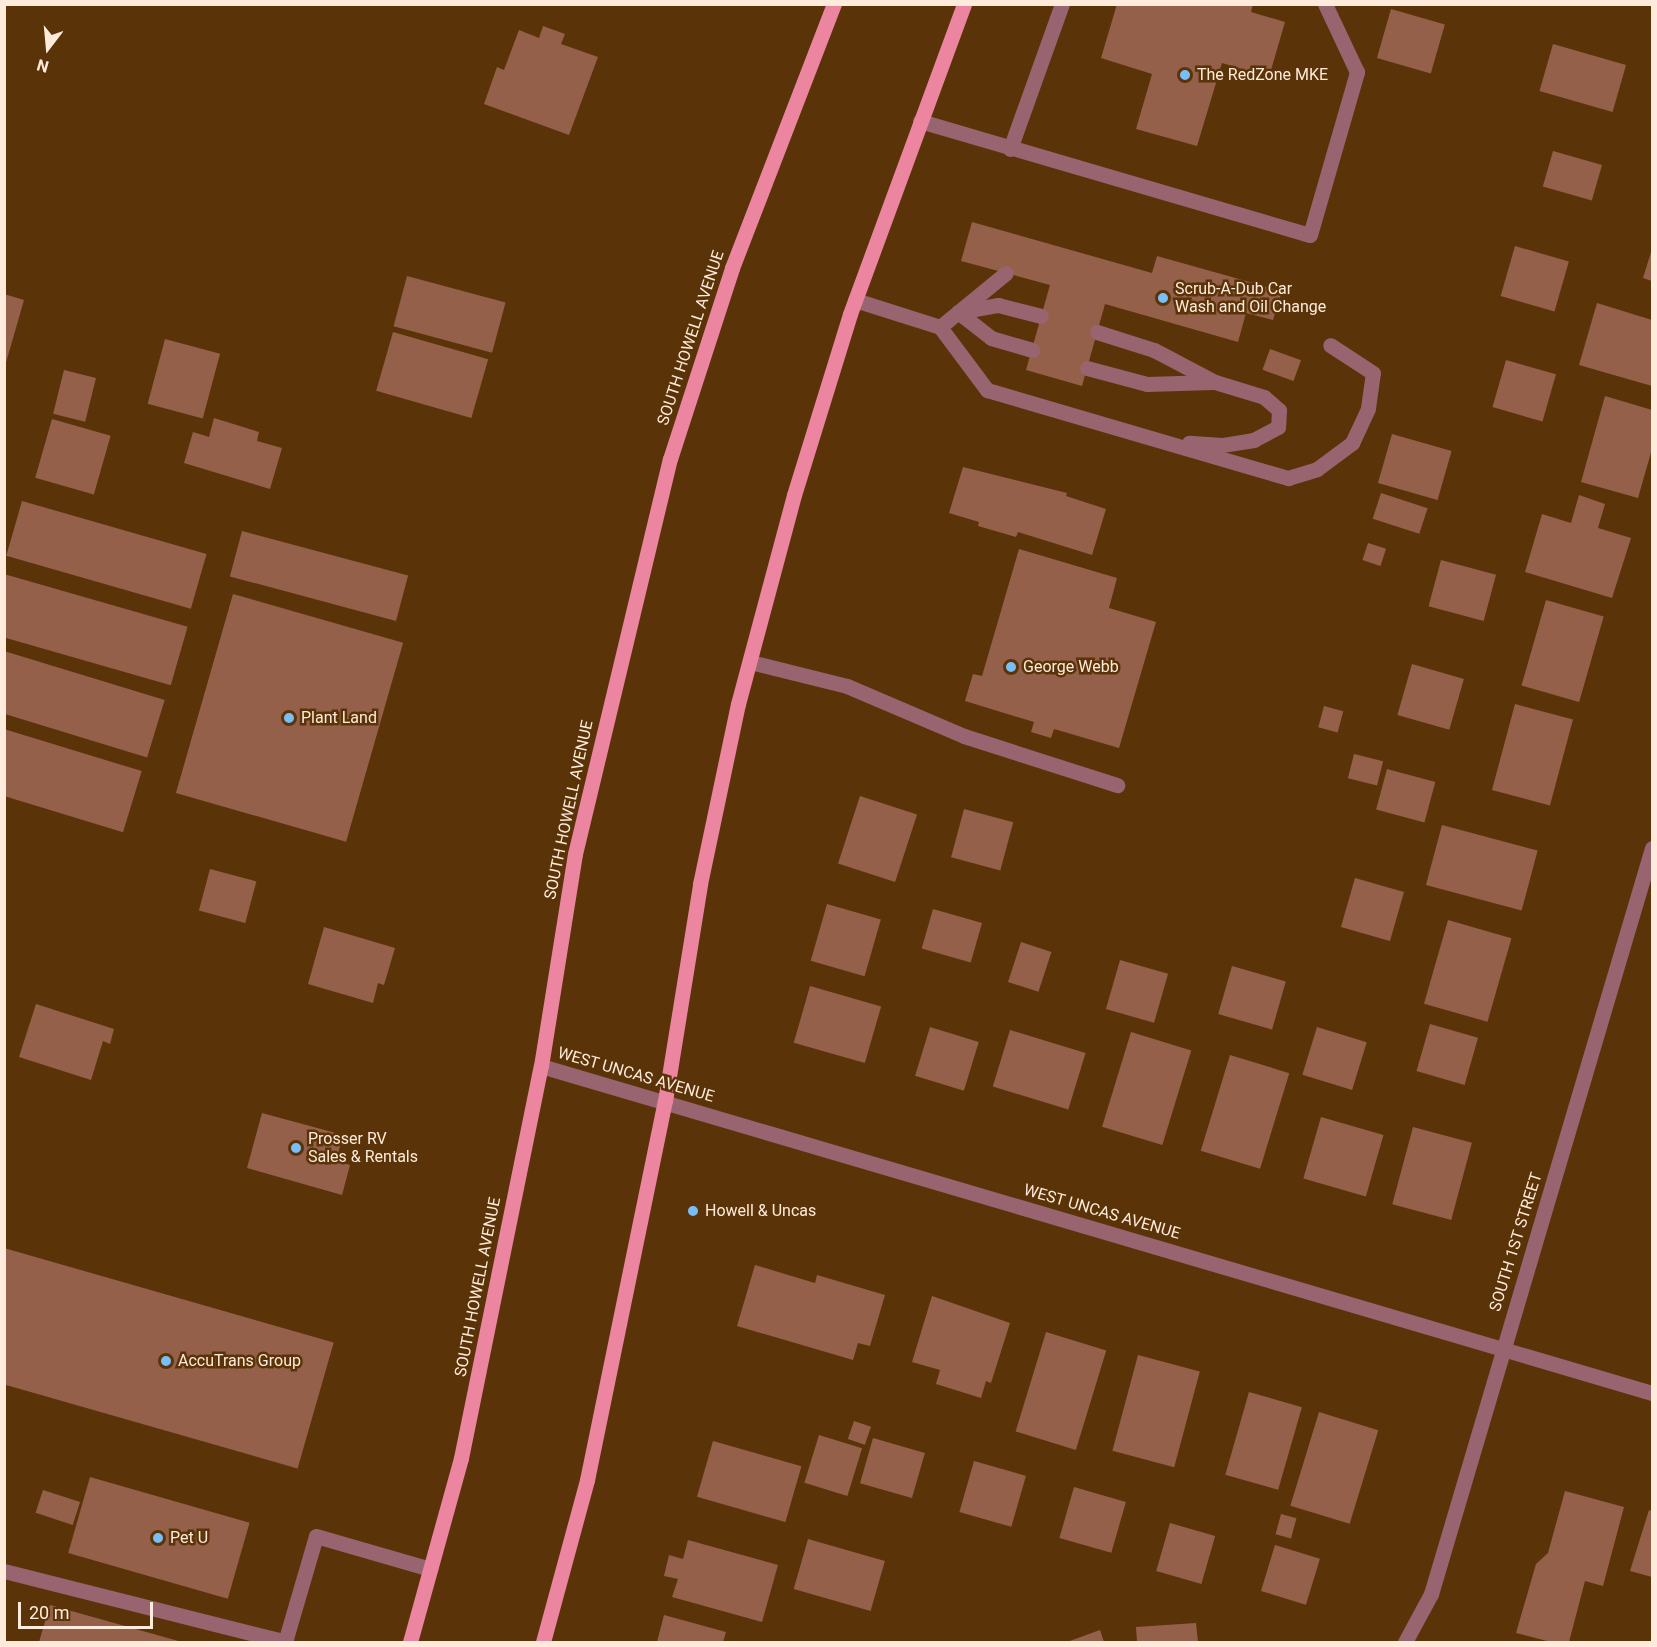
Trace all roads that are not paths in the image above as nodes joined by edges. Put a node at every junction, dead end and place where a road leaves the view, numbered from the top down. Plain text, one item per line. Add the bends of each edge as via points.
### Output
1 (834, 4) edge
2 (964, 4) edge
3 (1062, 4) edge
4 (1325, 4) edge
5 (920, 121) junction
6 (1010, 149) junction
7 (1006, 273) dead end
8 (855, 300) junction
9 (958, 312) junction
10 (1041, 316) dead end
11 (940, 327) junction
12 (1097, 332) dead end
13 (1330, 345) dead end
14 (1032, 350) dead end
15 (1087, 368) dead end
16 (1215, 382) junction
17 (1159, 440) junction
18 (750, 662) junction
19 (1117, 784) dead end
20 (1653, 848) edge
21 (541, 1066) junction
22 (665, 1101) junction
23 (1502, 1349) junction
24 (1653, 1393) edge
25 (430, 1569) junction
26 (4, 1571) edge
27 (286, 1642) edge
28 (410, 1642) edge
29 (543, 1642) edge
30 (1405, 1642) edge

1 - 21 main road, SOUTH HOWELL AVENUE via 732,268 670,459 575,854
2 - 5 main road
3 - 6 street
4 - 6 street via 1357,72 1310,235
5 - 6 street
5 - 8 main road
7 - 9 street
8 - 11 street
8 - 18 main road via 794,495
9 - 10 street via 998,305
9 - 11 street
9 - 14 street via 991,339
11 - 17 street via 987,390
12 - 16 street via 1154,350
13 - 17 street via 1373,373 1368,408 1352,443 1317,469 1288,478
15 - 16 street via 1147,384
16 - 17 street via 1264,397 1279,410 1278,427 1254,440 1221,445
18 - 19 street via 847,686 964,736
18 - 22 main road via 700,884
20 - 23 street, SOUTH 1ST STREET
21 - 22 street, WEST UNCAS AVENUE
21 - 25 main road, SOUTH HOWELL AVENUE via 461,1458
22 - 23 street, WEST UNCAS AVENUE
22 - 29 main road via 587,1480
23 - 24 street, WEST UNCAS AVENUE
23 - 30 street, SOUTH 1ST STREET via 1431,1594
25 - 27 street via 316,1536
25 - 28 main road, SOUTH HOWELL AVENUE
26 - 27 street

